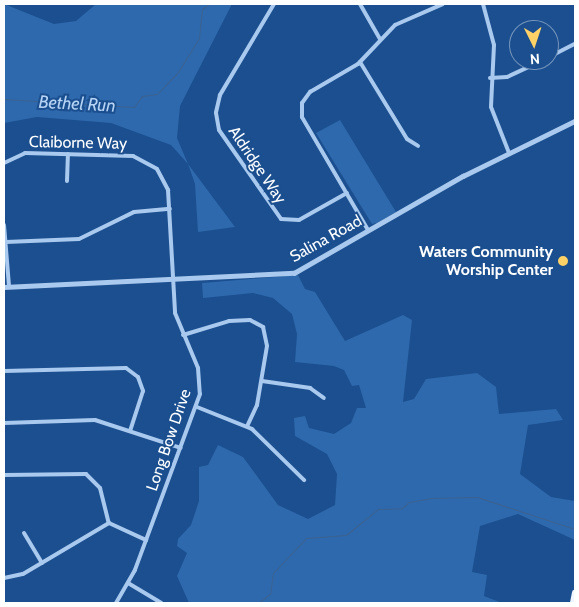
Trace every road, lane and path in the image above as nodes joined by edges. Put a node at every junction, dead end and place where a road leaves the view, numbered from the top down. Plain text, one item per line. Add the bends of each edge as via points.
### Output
1 (274, 4) edge
2 (360, 4) edge
3 (443, 4) edge
4 (483, 4) edge
5 (380, 39) junction
6 (575, 44) edge
7 (559, 52) edge
8 (360, 62) junction
9 (522, 70) edge
10 (490, 78) junction
11 (575, 121) edge
12 (418, 146) dead end
13 (508, 153) junction
14 (68, 154) junction
15 (4, 163) edge
16 (67, 181) dead end
17 (347, 193) junction
18 (170, 209) junction
19 (4, 225) edge
20 (368, 230) junction
21 (6, 242) junction
22 (173, 279) junction
23 (6, 287) edge
24 (183, 335) junction
25 (4, 371) edge
26 (262, 381) junction
27 (324, 398) dead end
28 (197, 407) junction
29 (4, 423) edge
30 (247, 426) junction
31 (131, 429) junction
32 (181, 448) junction
33 (4, 475) edge
34 (304, 480) dead end
35 (109, 523) junction
36 (24, 533) dead end
37 (146, 540) junction
38 (42, 563) junction
39 (4, 578) edge
40 (128, 583) junction
41 (575, 593) edge
42 (116, 603) edge
43 (161, 603) edge
44 (574, 603) edge

1 - 17 street, Aldridge Way via 220,95 218,128 281,219 300,220
2 - 5 street
3 - 5 street via 401,21
4 - 10 street via 494,45
5 - 8 street
6 - 7 street
8 - 12 street via 407,139
8 - 17 street via 310,92 301,108
9 - 10 street via 507,77
10 - 13 street via 494,119
11 - 13 street, Salina Road
13 - 20 street, Salina Road
14 - 15 street, Claiborne Way via 25,154
14 - 16 street
14 - 18 street, Claiborne Way via 127,155 149,162 165,182
17 - 20 street
18 - 21 street via 134,212 79,239
18 - 22 street, Claiborne Way
19 - 21 street
20 - 22 street, Salina Road via 294,273
21 - 23 street
22 - 23 street, Salina Road
22 - 24 street, Long Bow Drive via 175,313
24 - 26 street via 212,323 257,322 268,338
24 - 28 street, Long Bow Drive via 200,373
25 - 31 street via 126,368 138,377 144,394
26 - 27 street via 310,388
26 - 30 street
28 - 30 street
28 - 32 street, Long Bow Drive
29 - 31 street via 86,419
30 - 34 street
31 - 32 street
32 - 37 street, Long Bow Drive
33 - 35 street via 86,474 100,488
35 - 37 street
35 - 38 street
36 - 38 street
37 - 40 street, Long Bow Drive
38 - 39 street
40 - 42 street, Long Bow Drive
40 - 43 street
41 - 44 main road

